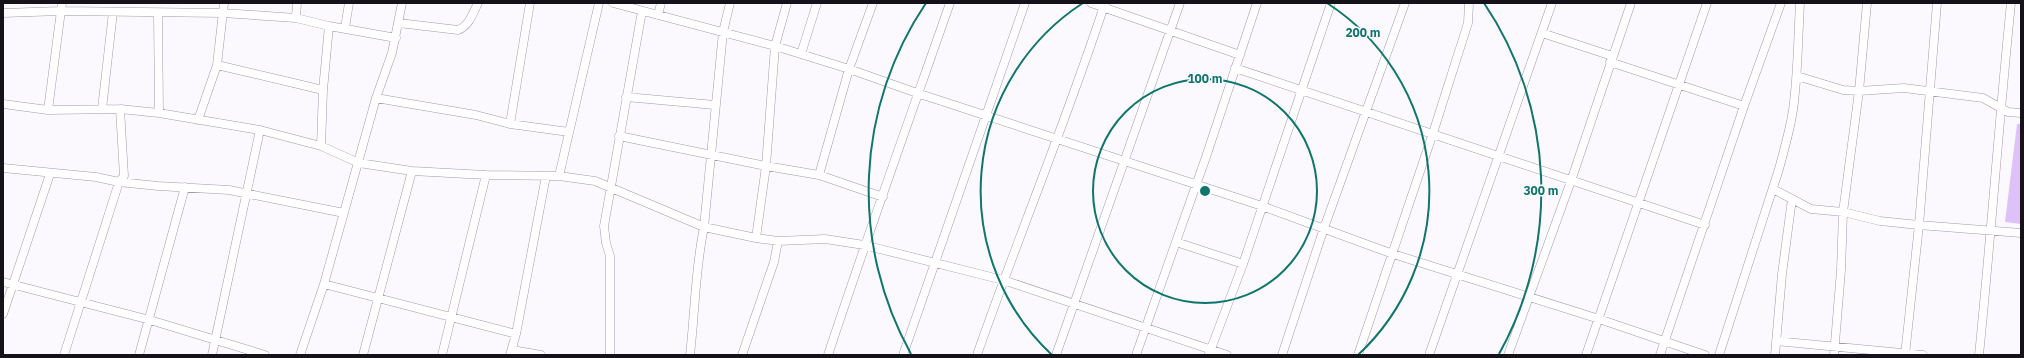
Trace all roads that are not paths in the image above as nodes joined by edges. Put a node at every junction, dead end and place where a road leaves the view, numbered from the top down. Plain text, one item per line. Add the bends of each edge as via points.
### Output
1 (224, 3) edge
2 (297, 3) edge
3 (349, 3) edge
4 (402, 3) edge
5 (478, 3) edge
6 (530, 3) edge
7 (599, 3) edge
8 (613, 3) edge
9 (661, 3) edge
10 (730, 3) edge
11 (787, 3) edge
12 (818, 3) edge
13 (874, 3) edge
14 (950, 3) edge
15 (1025, 3) edge
16 (1091, 3) edge
17 (1180, 3) edge
18 (1257, 3) edge
19 (1331, 3) edge
20 (1405, 3) edge
21 (1469, 3) edge
22 (1552, 3) edge
23 (1630, 3) edge
24 (1707, 3) edge
25 (1781, 3) edge
26 (1800, 3) edge
27 (1867, 3) edge
28 (1937, 3) edge
29 (2012, 3) edge
30 (1104, 5) edge
31 (62, 7) edge
32 (642, 11) junction
33 (113, 12) junction
34 (223, 12) junction
35 (3, 13) edge
36 (158, 13) junction
37 (658, 15) junction
38 (296, 18) junction
39 (399, 23) junction
40 (329, 26) junction
41 (345, 28) junction
42 (1171, 31) junction
43 (723, 32) junction
44 (1542, 33) junction
45 (396, 38) junction
46 (775, 46) junction
47 (801, 54) junction
48 (1240, 55) junction
49 (1611, 59) junction
50 (217, 65) junction
51 (1235, 68) junction
52 (850, 69) junction
53 (1797, 76) junction
54 (1679, 85) junction
55 (323, 90) junction
56 (1302, 91) junction
57 (1858, 91) junction
58 (1929, 91) junction
59 (917, 93) junction
60 (626, 97) junction
61 (376, 98) junction
62 (3, 104) edge
63 (715, 105) junction
64 (1744, 106) junction
65 (2000, 107) junction
66 (102, 109) junction
67 (120, 109) junction
68 (48, 110) junction
69 (1367, 112) junction
70 (159, 113) junction
71 (2021, 113) edge
72 (986, 116) junction
73 (198, 120) junction
74 (510, 124) junction
75 (260, 130) junction
76 (570, 132) junction
77 (1433, 133) junction
78 (619, 136) junction
79 (1058, 138) junction
80 (321, 146) junction
81 (710, 155) junction
82 (1498, 155) junction
83 (1125, 160) junction
84 (359, 163) junction
85 (766, 166) junction
86 (3, 168) edge
87 (412, 171) junction
88 (50, 174) junction
89 (486, 175) junction
90 (819, 175) junction
91 (546, 176) junction
92 (559, 176) junction
93 (1571, 181) junction
94 (119, 182) junction
95 (1196, 185) junction
96 (185, 187) junction
97 (610, 189) junction
98 (1773, 189) junction
99 (245, 194) junction
100 (883, 197) junction
101 (1792, 199) junction
102 (1639, 202) junction
103 (1262, 206) junction
104 (1843, 212) junction
105 (344, 213) junction
106 (1705, 225) junction
107 (1919, 225) junction
108 (704, 227) junction
109 (1324, 228) junction
110 (1991, 230) junction
111 (2021, 233) edge
112 (756, 238) junction
113 (778, 241) junction
114 (1176, 242) junction
115 (864, 245) junction
116 (1393, 254) junction
117 (934, 263) junction
118 (1243, 264) junction
119 (1457, 274) junction
120 (1003, 280) junction
121 (3, 282) edge
122 (12, 284) junction
123 (324, 284) junction
124 (1528, 297) junction
125 (379, 298) junction
126 (81, 301) junction
127 (1075, 304) junction
128 (3, 314) edge
129 (451, 317) junction
130 (1599, 319) junction
131 (150, 320) junction
132 (1145, 327) junction
133 (516, 334) junction
134 (216, 339) junction
135 (1776, 341) junction
136 (1665, 342) junction
137 (1835, 346) junction
138 (511, 352) edge
139 (1210, 352) edge
140 (1905, 354) edge
141 (64, 355) edge
142 (139, 355) edge
143 (212, 355) edge
144 (265, 355) edge
145 (300, 355) edge
146 (363, 355) edge
147 (442, 355) edge
148 (541, 355) edge
149 (610, 355) edge
150 (690, 355) edge
151 (742, 355) edge
152 (828, 355) edge
153 (903, 355) edge
154 (978, 355) edge
155 (1056, 355) edge
156 (1136, 355) edge
157 (1227, 355) edge
158 (1282, 355) edge
159 (1358, 355) edge
160 (1429, 355) edge
161 (1508, 355) edge
162 (1586, 355) edge
163 (1660, 355) edge
164 (1705, 355) edge
165 (1719, 355) edge
166 (1775, 355) edge
167 (1834, 355) edge
168 (1923, 355) edge
169 (1979, 355) edge

1 - 34 street
2 - 38 street
3 - 41 street
4 - 39 street
5 - 39 street via 468,22 458,30
6 - 74 street
7 - 76 street
8 - 32 street
9 - 37 street
10 - 43 street
11 - 46 street
12 - 47 street
13 - 52 street
14 - 59 street
15 - 72 street
16 - 30 street
17 - 42 street
18 - 48 street
19 - 56 street
20 - 69 street
21 - 77 street via 1468,23
22 - 44 street
23 - 49 street
24 - 54 street
25 - 64 street
26 - 53 street
27 - 57 street
28 - 58 street
29 - 65 street
30 - 42 street
30 - 79 street
31 - 33 street
31 - 35 street
31 - 68 street
32 - 37 street
32 - 60 street
33 - 36 street
33 - 66 street
34 - 36 street
34 - 38 street
34 - 50 street
36 - 70 street
37 - 43 street
38 - 40 street
39 - 45 street
40 - 41 street
40 - 55 street
41 - 45 street
42 - 48 street
42 - 83 street
43 - 46 street
43 - 63 street
44 - 49 street
44 - 82 street
45 - 61 street
46 - 47 street
46 - 85 street
47 - 52 street
48 - 51 street
49 - 54 street
49 - 93 street
50 - 55 street
50 - 73 street
51 - 56 street
51 - 95 street
52 - 59 street
52 - 90 street
53 - 57 street via 1828,87
53 - 98 street via 1792,112
54 - 64 street
54 - 102 street
55 - 80 street
56 - 69 street
56 - 103 street
57 - 58 street via 1904,88
57 - 104 street
58 - 65 street via 1983,98
58 - 107 street
59 - 72 street
59 - 100 street
60 - 63 street
60 - 78 street
61 - 74 street via 476,115
61 - 84 street
62 - 68 street
63 - 81 street
64 - 106 street
65 - 71 street via 2008,112
65 - 110 street
66 - 67 street
66 - 68 street
67 - 70 street
67 - 94 street via 124,176
69 - 77 street
69 - 109 street
70 - 73 street
72 - 79 street
72 - 117 street
73 - 75 street
74 - 76 street
75 - 80 street
75 - 99 street
76 - 92 street
77 - 82 street
77 - 116 street
78 - 81 street
78 - 97 street
79 - 83 street
79 - 120 street
80 - 84 street
81 - 85 street
81 - 108 street
82 - 93 street
82 - 119 street
83 - 95 street
83 - 127 street
84 - 87 street
84 - 105 street
85 - 90 street
85 - 112 street
86 - 88 street
87 - 89 street
87 - 125 street
88 - 94 street via 96,177
88 - 122 street
89 - 91 street
89 - 129 street
90 - 100 street
91 - 92 street
91 - 133 street
92 - 97 street via 595,181
93 - 102 street
93 - 124 street
94 - 96 street
94 - 126 street
95 - 103 street
95 - 114 street
96 - 99 street via 229,190
96 - 131 street
97 - 108 street
97 - 149 street via 604,226 610,256
98 - 101 street
98 - 165 street
99 - 105 street
99 - 134 street
100 - 115 street
101 - 104 street via 1811,209
101 - 135 street
102 - 106 street
102 - 130 street
103 - 109 street
103 - 118 street
104 - 107 street via 1880,221
104 - 137 street
105 - 123 street
106 - 136 street
107 - 110 street
107 - 140 street
108 - 112 street
108 - 150 street via 698,256
109 - 116 street
109 - 158 street
110 - 111 street
110 - 169 street
112 - 113 street
113 - 115 street via 825,239
113 - 151 street via 774,262
114 - 118 street
114 - 132 street
115 - 117 street
115 - 152 street
116 - 119 street
116 - 159 street
117 - 120 street
117 - 153 street
118 - 139 street
119 - 124 street
119 - 160 street
120 - 127 street
120 - 154 street
121 - 122 street
122 - 126 street
122 - 128 street
123 - 125 street
123 - 145 street
124 - 130 street
124 - 161 street
125 - 129 street
125 - 146 street
126 - 131 street
126 - 141 street
127 - 132 street
127 - 155 street
129 - 133 street
129 - 147 street
130 - 136 street
130 - 162 street
131 - 134 street
131 - 142 street
132 - 139 street
132 - 156 street
133 - 138 street
134 - 143 street
134 - 144 street
135 - 137 street
135 - 166 street
136 - 163 street
136 - 164 street
137 - 140 street
137 - 167 street
138 - 148 street
139 - 157 street
140 - 168 street

